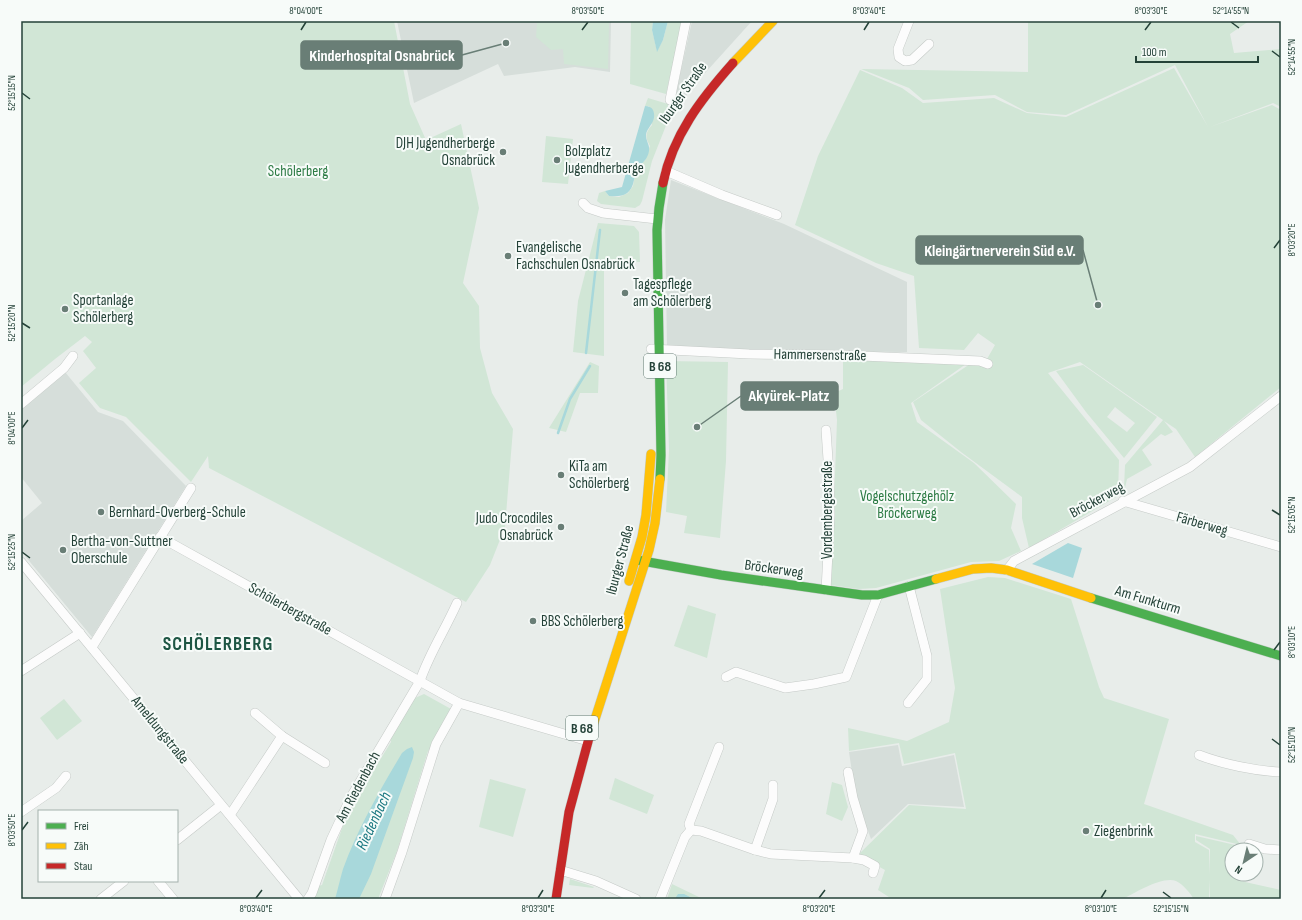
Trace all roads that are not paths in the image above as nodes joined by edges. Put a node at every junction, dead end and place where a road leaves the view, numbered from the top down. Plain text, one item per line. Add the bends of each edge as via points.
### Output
1 (686, 21) edge
2 (762, 21) edge
3 (773, 21) edge
4 (909, 21) edge
5 (929, 44) dead end
6 (670, 100) dead end
7 (685, 109) dead end
8 (678, 120) dead end
9 (661, 170) junction
10 (583, 203) dead end
11 (777, 215) dead end
12 (652, 216) junction
13 (648, 230) dead end
14 (649, 306) dead end
15 (655, 349) junction
16 (73, 356) dead end
17 (988, 364) dead end
18 (1281, 396) edge
19 (21, 404) edge
20 (826, 430) dead end
21 (192, 488) dead end
22 (1123, 501) junction
23 (160, 537) junction
24 (1281, 547) edge
25 (635, 560) junction
26 (21, 562) edge
27 (646, 562) junction
28 (1007, 570) junction
29 (909, 586) junction
30 (626, 590) dead end
31 (826, 590) junction
32 (878, 595) junction
33 (457, 603) dead end
34 (618, 617) dead end
35 (80, 633) junction
36 (92, 647) junction
37 (1281, 656) edge
38 (21, 671) edge
39 (726, 677) dead end
40 (420, 681) junction
41 (459, 703) junction
42 (908, 703) dead end
43 (588, 709) dead end
44 (255, 713) dead end
45 (282, 736) junction
46 (588, 741) junction
47 (719, 747) dead end
48 (1199, 755) dead end
49 (325, 763) dead end
50 (848, 772) dead end
51 (1281, 772) edge
52 (66, 776) dead end
53 (772, 785) dead end
54 (221, 805) junction
55 (21, 812) edge
56 (230, 815) junction
57 (691, 830) junction
58 (178, 839) edge
59 (1264, 849) edge
60 (755, 850) junction
61 (1281, 850) edge
62 (853, 858) junction
63 (560, 870) junction
64 (873, 873) dead end
65 (123, 882) edge
66 (159, 882) edge
67 (112, 896) edge
68 (101, 899) edge
69 (173, 899) edge
70 (298, 899) edge
71 (308, 899) edge
72 (384, 899) edge
73 (556, 899) edge
74 (636, 899) edge
75 (660, 899) edge

1 - 6 street
2 - 7 main road, Iburger Straße via 725,59
3 - 9 main road, Iburger Straße / B 68 via 694,112
4 - 5 street via 898,49 899,57 905,61 912,60
8 - 9 main road, Iburger Straße / B 68 via 667,141
9 - 11 street
9 - 12 main road, Iburger Straße / B 68 via 660,194
10 - 12 street via 588,208 603,213
12 - 13 main road, Iburger Straße / B 68
12 - 15 main road, Iburger Straße / B 68
14 - 15 main road, Iburger Straße / B 68
15 - 17 street, Hammersenstraße via 980,361
15 - 25 main road, Iburger Straße / B 68 via 646,515
15 - 27 main road, Iburger Straße / B 68 via 661,455 660,492
16 - 19 street via 64,368
18 - 22 street, Bröckerweg via 1190,467
20 - 31 street, Vordembergestraße via 830,516
21 - 23 street
22 - 24 street, Färberweg
22 - 28 street, Bröckerweg via 1014,561
23 - 36 street
23 - 40 street, Schölerbergstraße
25 - 27 main road, Bröckerweg
25 - 30 main road, Iburger Straße / B 68
26 - 35 street, Ameldungstraße
27 - 31 main road, Bröckerweg
27 - 46 main road, Iburger Straße / B 68
28 - 29 main road, Bröckerweg via 973,569
28 - 37 main road, Am Funkturm
29 - 32 main road, Bröckerweg
29 - 42 street via 927,656 927,679
31 - 32 main road, Bröckerweg
32 - 39 street via 846,677 784,688 736,672
33 - 40 street via 425,665
34 - 43 main road, Iburger Straße / B 68
35 - 36 street, Ameldungstraße
35 - 38 street
36 - 54 street, Ameldungstraße
40 - 41 street, Schölerbergstraße
40 - 71 street, Am Riedenbach via 351,796
41 - 46 street, Schölerbergstraße
41 - 72 street via 436,744 402,852
44 - 45 street
45 - 49 street
45 - 56 street
46 - 63 main road, Iburger Straße / B 68 via 569,812
47 - 57 street via 689,824
48 - 51 street via 1212,760
50 - 62 street via 863,831
52 - 55 street via 56,788
53 - 60 street via 773,799
54 - 56 street, Ameldungstraße
54 - 58 street
56 - 70 street, Ameldungstraße
57 - 60 street via 701,831
57 - 75 street via 684,837
59 - 61 street
60 - 62 street via 771,854
62 - 64 street via 875,866
63 - 73 main road, Iburger Straße / B 68
63 - 74 street via 596,881
65 - 67 street
66 - 69 street
67 - 68 street

